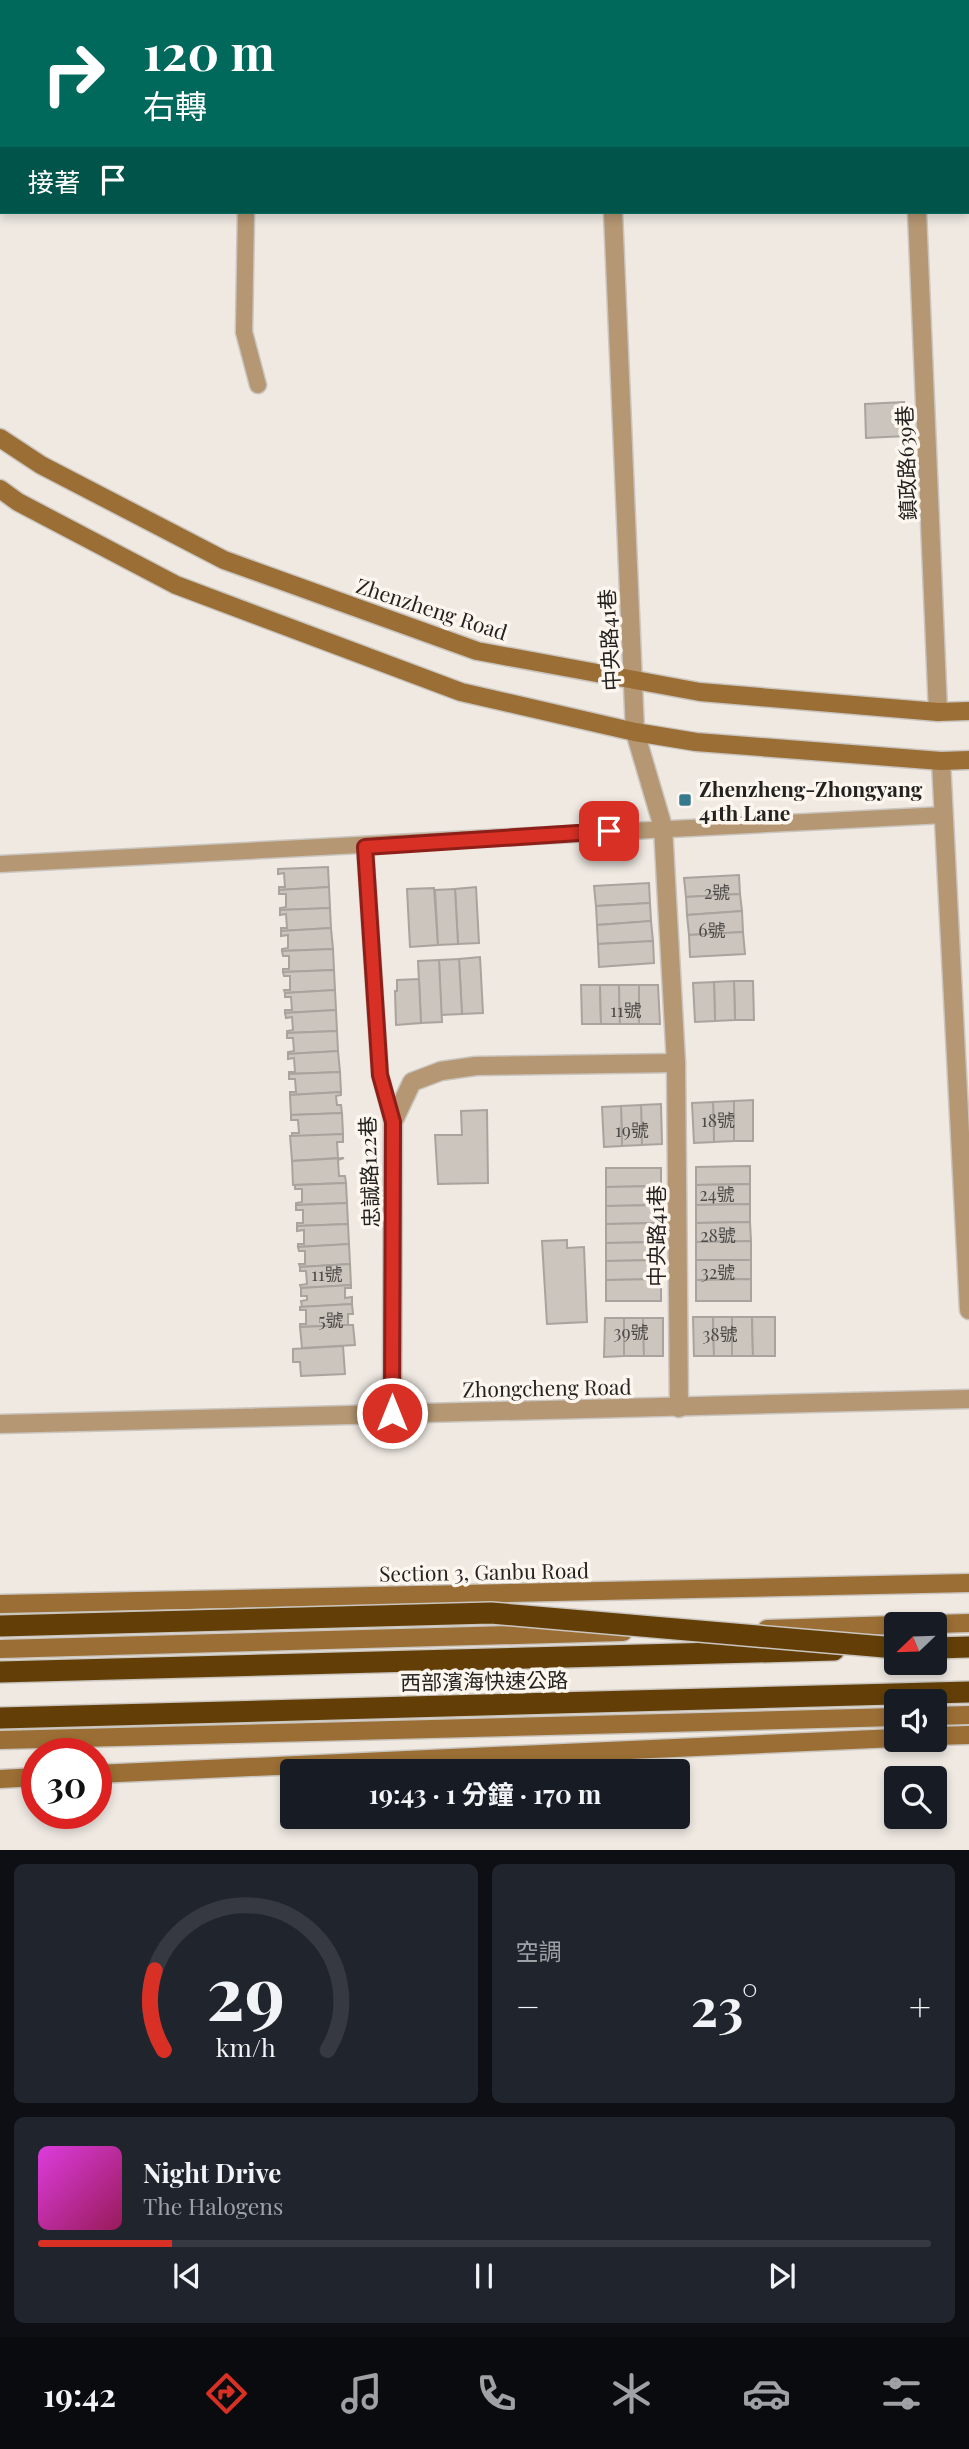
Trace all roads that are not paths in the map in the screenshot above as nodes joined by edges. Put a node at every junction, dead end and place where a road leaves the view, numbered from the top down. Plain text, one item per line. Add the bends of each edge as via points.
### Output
1 (246, 214) edge
2 (613, 214) edge
3 (917, 214) edge
4 (258, 385) dead end
5 (0, 438) edge
6 (0, 489) edge
7 (633, 679) junction
8 (969, 711) edge
9 (938, 712) junction
10 (635, 732) junction
11 (969, 760) edge
12 (941, 761) junction
13 (944, 815) junction
14 (663, 827) junction
15 (365, 847) junction
16 (0, 864) edge
17 (676, 1063) junction
18 (393, 1122) junction
19 (969, 1310) edge
20 (969, 1399) edge
21 (679, 1408) junction
22 (392, 1413) junction
23 (0, 1424) edge
24 (969, 1583) edge
25 (0, 1604) edge
26 (969, 1623) edge
27 (947, 1624) edge
28 (884, 1625) edge
29 (0, 1626) edge
30 (884, 1647) edge
31 (969, 1647) edge
32 (884, 1648) edge
33 (947, 1648) edge
34 (0, 1649) edge
35 (0, 1672) edge
36 (969, 1692) edge
37 (969, 1715) edge
38 (947, 1716) edge
39 (884, 1717) edge
40 (1, 1718) edge
41 (969, 1735) edge
42 (947, 1736) edge
43 (884, 1739) edge
44 (0, 1740) edge
45 (112, 1773) edge
46 (21, 1778) edge
47 (0, 1779) edge

1 - 4 lane via 244,332
2 - 7 street, 中央路41巷
3 - 9 street, 鎮政路639巷
5 - 7 street, Zhenzheng Road via 41,465 224,561 477,651
6 - 10 street via 176,585 461,692
7 - 9 street, Zhenzheng Road via 700,692
7 - 10 street, 中央路41巷
8 - 9 street, Zhenzheng Road
10 - 12 street via 696,742
10 - 14 street, 中央路41巷
11 - 12 street
12 - 13 street
13 - 14 lane
13 - 19 street
14 - 15 lane
14 - 17 street, 中央路41巷
15 - 16 lane
15 - 18 lane, 忠誠路122巷 via 380,1075
17 - 18 street via 476,1066 441,1071 412,1082
17 - 21 street, 中央路41巷
18 - 22 street, 忠誠路122巷
20 - 21 street, Zhongcheng Road
21 - 22 street, Zhongcheng Road
22 - 23 street, Zhongcheng Road
24 - 25 street, Section 3, Ganbu Road
26 - 27 street
28 - 34 street
29 - 30 highway, bridge via 491,1613
31 - 33 highway
32 - 35 highway, 西部濱海快速公路, bridge
36 - 40 highway, 西部濱海快速公路
37 - 38 street
39 - 44 street
41 - 42 street
43 - 45 street
46 - 47 street

